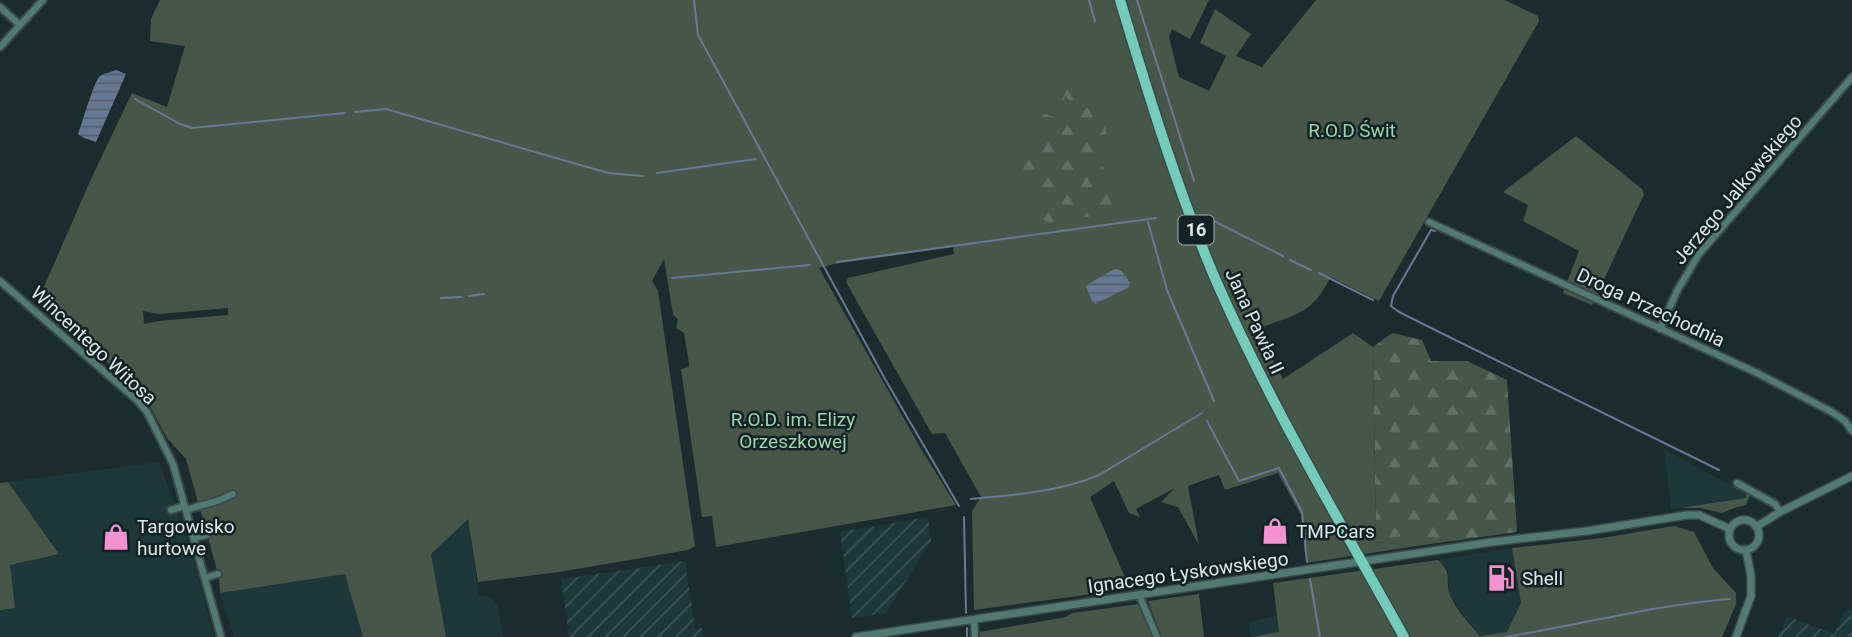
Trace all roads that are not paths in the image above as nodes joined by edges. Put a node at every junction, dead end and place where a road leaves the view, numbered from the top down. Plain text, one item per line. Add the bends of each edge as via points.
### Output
1 (43, 0) edge
2 (1119, 0) edge
3 (0, 8) edge
4 (20, 25) junction
5 (0, 47) edge
6 (1852, 77) edge
7 (1429, 222) dead end
8 (0, 281) edge
9 (1660, 329) junction
10 (1852, 431) edge
11 (1852, 476) edge
12 (1737, 483) dead end
13 (233, 494) dead end
14 (186, 508) junction
15 (171, 510) dead end
16 (1780, 512) junction
17 (1756, 527) junction
18 (1730, 529) junction
19 (207, 535) dead end
20 (194, 538) junction
21 (1746, 550) junction
22 (1363, 562) junction
23 (218, 574) dead end
24 (205, 578) junction
25 (1139, 595) junction
26 (974, 620) junction
27 (221, 637) edge
28 (856, 637) edge
29 (975, 637) edge
30 (1157, 637) edge
31 (1404, 637) edge
32 (1736, 637) edge

1 - 4 street
2 - 22 main road, Jana Pawła II / 16 via 1165,146 1214,276 1273,400
3 - 4 street
4 - 5 street
6 - 9 street, Jerzego Jalkowskiego via 1699,254
7 - 9 street, Droga Przechodnia
8 - 14 street, Wincentego Witosa via 142,406 173,464
9 - 10 street, Droga Przechodnia via 1832,412
11 - 16 street
12 - 16 street via 1775,504
13 - 14 street
14 - 15 street
14 - 20 street, Wincentego Witosa
16 - 17 street
17 - 18 street via 1743,520
17 - 21 street via 1758,541
18 - 21 street via 1732,544
18 - 22 street, Ignacego Łyskowskiego via 1699,515 1687,515
19 - 20 street
20 - 24 street, Wincentego Witosa
21 - 32 street via 1752,589
22 - 25 street, Ignacego Łyskowskiego
22 - 31 main road, Jana Pawła II / 16
23 - 24 street
24 - 27 street, Wincentego Witosa
25 - 26 street, Ignacego Łyskowskiego
25 - 30 street
26 - 28 street, Ignacego Łyskowskiego
26 - 29 street

